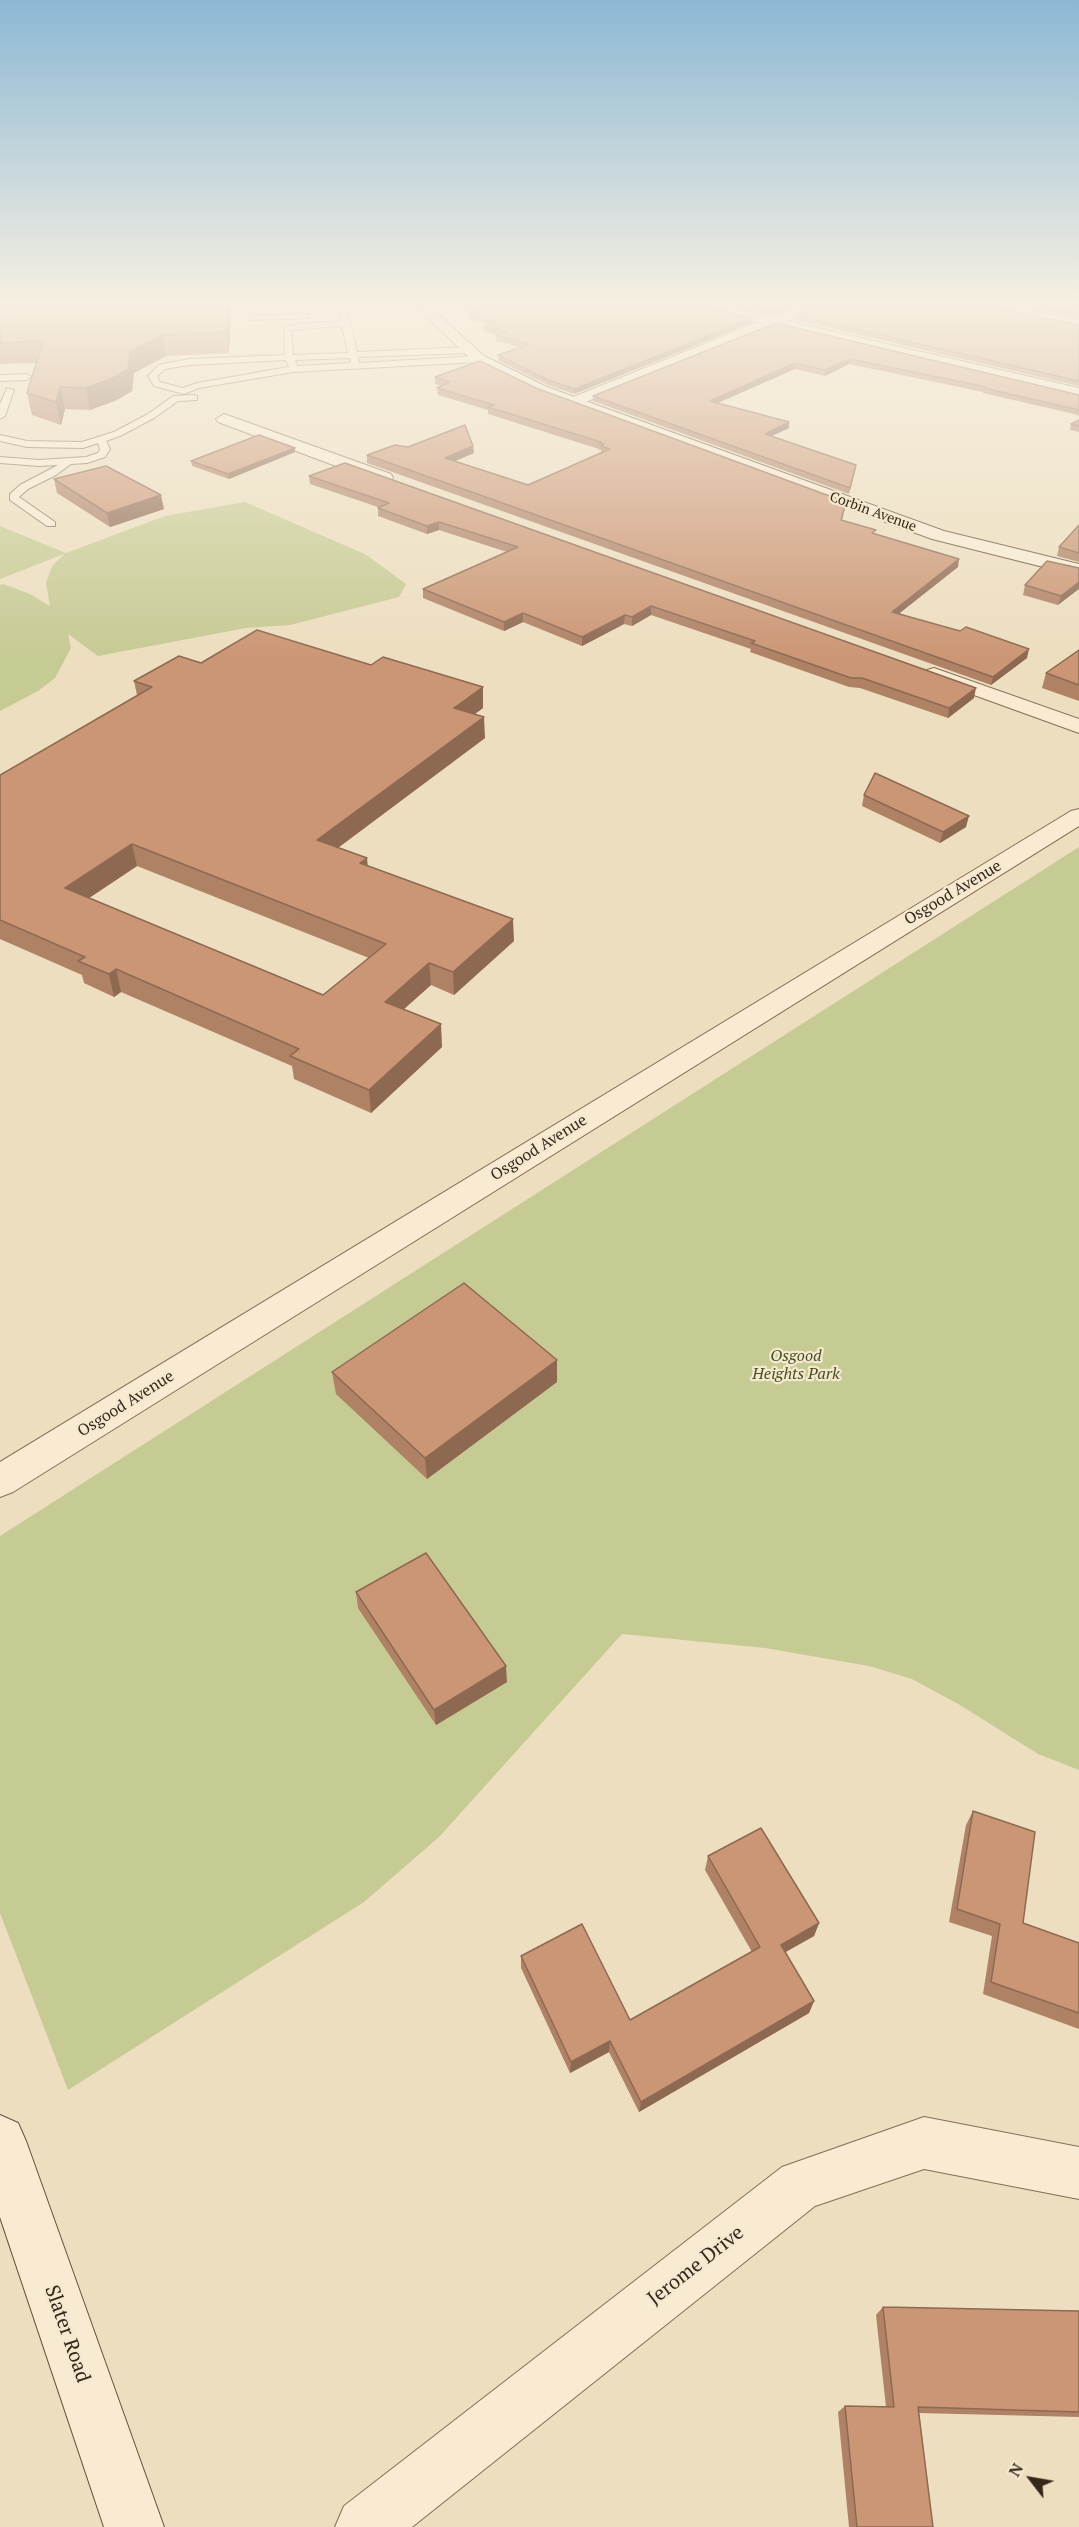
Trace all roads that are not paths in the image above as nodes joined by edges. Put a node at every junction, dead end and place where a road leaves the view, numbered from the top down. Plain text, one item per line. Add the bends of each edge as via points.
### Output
1 (135, 424) edge
2 (237, 424) edge
3 (633, 424) edge
4 (0, 438) edge
5 (102, 441) junction
6 (0, 460) edge
7 (67, 463) junction
8 (406, 486) edge
9 (51, 524) dead end
10 (1079, 570) edge
11 (911, 666) edge
12 (1079, 726) edge
13 (1079, 816) edge
14 (0, 1481) edge
15 (0, 2141) edge
16 (1079, 2173) edge
17 (134, 2527) edge
18 (365, 2527) edge

1 - 5 lane
2 - 8 street
3 - 10 street, Corbin Avenue via 938,535
4 - 5 lane via 62,447
5 - 7 lane via 102,454
6 - 7 lane
7 - 9 lane via 14,496
11 - 12 street
13 - 14 street, Osgood Avenue
15 - 17 street, Slater Road
16 - 18 street, Jerome Drive via 924,2144 800,2185

